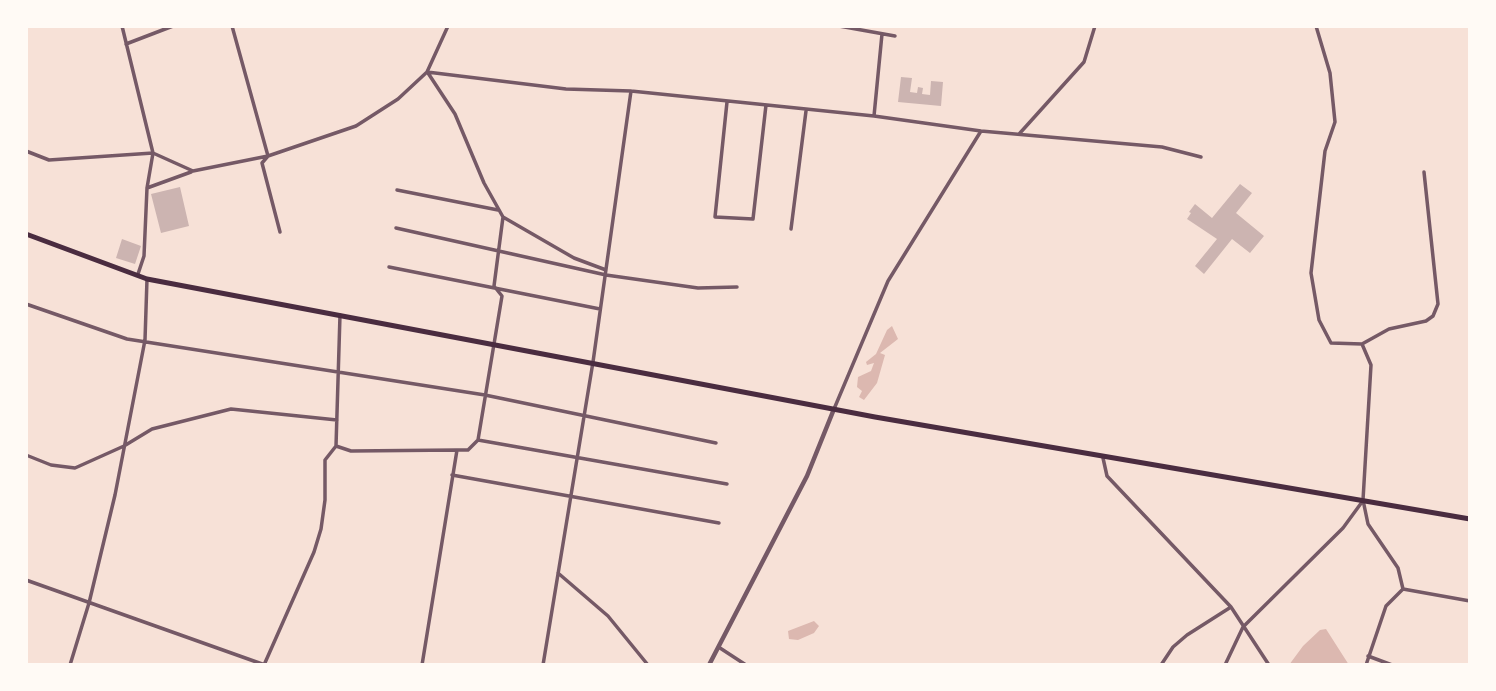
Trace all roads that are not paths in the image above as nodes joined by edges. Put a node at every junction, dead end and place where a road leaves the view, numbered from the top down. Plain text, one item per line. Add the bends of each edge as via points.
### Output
1 (122, 26) edge
2 (173, 26) edge
3 (232, 26) edge
4 (448, 26) edge
5 (839, 26) edge
6 (1095, 26) edge
7 (1316, 26) edge
8 (882, 34) junction
9 (895, 36) dead end
10 (126, 44) junction
11 (427, 72) junction
12 (631, 91) junction
13 (727, 102) junction
14 (766, 105) junction
15 (806, 111) junction
16 (874, 116) junction
17 (981, 131) junction
18 (1020, 133) junction
19 (26, 151) edge
20 (153, 153) junction
21 (268, 156) junction
22 (1201, 157) dead end
23 (193, 171) junction
24 (1424, 172) dead end
25 (147, 188) junction
26 (397, 190) dead end
27 (498, 210) junction
28 (503, 217) junction
29 (396, 228) dead end
30 (791, 229) dead end
31 (280, 232) dead end
32 (26, 234) edge
33 (500, 251) junction
34 (389, 267) dead end
35 (606, 273) junction
36 (138, 275) junction
37 (147, 279) junction
38 (737, 287) dead end
39 (496, 288) junction
40 (26, 304) edge
41 (601, 309) junction
42 (340, 315) junction
43 (145, 340) junction
44 (495, 343) junction
45 (1362, 344) junction
46 (593, 362) junction
47 (336, 370) junction
48 (485, 395) junction
49 (834, 409) junction
50 (583, 414) junction
51 (337, 419) junction
52 (478, 440) junction
53 (716, 443) dead end
54 (124, 446) junction
55 (336, 446) junction
56 (457, 450) junction
57 (26, 455) edge
58 (578, 458) junction
59 (1103, 458) junction
60 (452, 475) junction
61 (727, 484) dead end
62 (570, 496) junction
63 (1363, 500) junction
64 (1470, 519) edge
65 (719, 523) dead end
66 (558, 573) junction
67 (26, 580) edge
68 (1403, 589) junction
69 (1470, 601) edge
70 (89, 603) junction
71 (1231, 607) junction
72 (1243, 627) junction
73 (720, 648) junction
74 (1368, 656) junction
75 (69, 665) edge
76 (264, 665) edge
77 (422, 665) edge
78 (543, 665) edge
79 (648, 665) edge
80 (709, 665) edge
81 (746, 665) edge
82 (1161, 665) edge
83 (1225, 665) edge
84 (1269, 665) edge
85 (1366, 665) edge
86 (1392, 665) edge

1 - 10 street
2 - 10 street
3 - 21 street
4 - 11 street
5 - 8 street
6 - 18 street via 1084,62
7 - 45 street via 1330,73 1335,122 1325,151 1311,273 1319,320 1331,343
8 - 9 street
8 - 16 street
10 - 20 street
11 - 12 street via 566,89
11 - 21 street via 398,99 356,126
11 - 27 street via 455,114
12 - 13 street
12 - 35 street
13 - 14 street
13 - 14 street via 715,217 753,219
14 - 15 street
15 - 16 street
15 - 30 street
16 - 17 street
17 - 18 street
17 - 49 street via 888,281
18 - 22 street via 1179,148
19 - 20 street via 49,160
20 - 23 street
20 - 25 street
21 - 23 street
21 - 31 street via 262,163
23 - 25 street
24 - 45 street via 1438,304 1426,321 1389,329
25 - 36 street via 144,256
26 - 27 street
27 - 28 street
28 - 33 street
28 - 35 street
29 - 33 street
32 - 36 main road
33 - 35 street
33 - 39 street
34 - 39 street
35 - 38 street via 698,288
35 - 41 street
36 - 37 main road
37 - 42 main road
37 - 43 street
39 - 41 street
39 - 44 street via 502,296
40 - 43 street via 127,339
41 - 46 street
42 - 44 main road
42 - 47 street
43 - 47 street
43 - 54 street
44 - 46 main road
44 - 48 street
45 - 63 street via 1371,365
46 - 49 main road
46 - 50 street
47 - 48 street
47 - 51 street
48 - 50 street
48 - 52 street
49 - 59 main road
49 - 73 street via 807,476
50 - 53 street
50 - 58 street
51 - 54 street via 231,409 152,429
51 - 55 street
52 - 56 street via 468,450
52 - 58 street
54 - 57 street via 75,468
54 - 70 street
55 - 56 street via 352,451
55 - 76 street via 325,460 325,500 314,552
56 - 60 street
58 - 61 street
58 - 62 street
59 - 63 main road
59 - 71 street via 1107,476
60 - 62 street
60 - 77 street
62 - 65 street
62 - 66 street
63 - 64 main road
63 - 68 street via 1368,524 1398,568
63 - 72 street via 1343,528
66 - 78 street
66 - 79 street via 608,617
67 - 70 street
68 - 69 street
68 - 74 street via 1386,606
70 - 75 street
70 - 76 street
71 - 72 street
71 - 82 street via 1187,635
72 - 83 street
72 - 84 street
73 - 80 street
73 - 81 street
74 - 85 street
74 - 86 street

